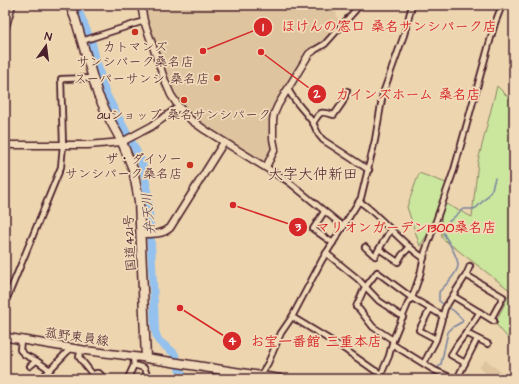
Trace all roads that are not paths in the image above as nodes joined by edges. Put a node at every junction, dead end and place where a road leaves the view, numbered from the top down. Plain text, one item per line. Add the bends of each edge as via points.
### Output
1 (12, 5) edge
2 (70, 5) edge
3 (141, 5) edge
4 (360, 5) edge
5 (412, 5) edge
6 (502, 5) edge
7 (144, 21) junction
8 (5, 29) edge
9 (84, 40) junction
10 (313, 51) joint
11 (93, 78) junction
12 (288, 88) junction
13 (347, 91) dead end
14 (179, 107) junction
15 (313, 123) junction
16 (124, 141) junction
17 (224, 142) junction
18 (5, 145) edge
19 (62, 145) junction
20 (266, 167) junction
21 (369, 170) junction
22 (280, 177) joint
23 (360, 202) junction
24 (324, 212) junction
25 (344, 227) junction
26 (391, 229) junction
27 (143, 234) junction
28 (333, 243) junction
29 (365, 247) dead end
30 (410, 247) junction
31 (379, 249) junction
32 (326, 253) junction
33 (424, 258) junction
34 (470, 266) dead end
35 (466, 275) junction
36 (366, 288) junction
37 (453, 296) junction
38 (412, 298) junction
39 (5, 299) edge
40 (430, 309) junction
41 (480, 312) junction
42 (443, 316) junction
43 (292, 317) junction
44 (403, 317) junction
45 (466, 333) junction
46 (5, 337) edge
47 (436, 339) junction
48 (477, 339) junction
49 (21, 340) junction
50 (393, 342) junction
51 (488, 344) dead end
52 (70, 348) junction
53 (81, 349) junction
54 (133, 356) junction
55 (146, 358) junction
56 (36, 361) junction
57 (424, 363) junction
58 (465, 363) junction
59 (134, 365) junction
60 (30, 366) dead end
61 (50, 370) junction
62 (381, 374) junction
63 (92, 377) edge
64 (257, 377) edge
65 (41, 379) edge
66 (104, 379) edge
67 (128, 379) edge
68 (149, 379) edge
69 (278, 379) edge
70 (379, 379) edge
71 (456, 379) edge

1 - 8 street
2 - 9 highway, 国道421号
3 - 7 street
4 - 10 street via 325,44
5 - 21 street via 383,93
6 - 33 street via 454,170
7 - 9 street
7 - 14 street via 165,81
9 - 11 highway, 国道421号
10 - 12 street
11 - 16 highway, 国道421号 via 109,118
11 - 19 street via 61,79
12 - 15 street
12 - 20 street via 274,114 275,149
13 - 15 street via 334,115 322,112
14 - 16 street
14 - 17 street via 197,125
15 - 21 street via 317,134 323,140
16 - 19 street
16 - 27 highway, 国道421号 via 136,180
17 - 20 street
17 - 27 street via 168,230 156,234
18 - 19 street
19 - 39 street via 61,167
20 - 22 street
21 - 23 street
22 - 24 street
23 - 25 street
23 - 26 street
24 - 25 street
24 - 28 street via 313,229
25 - 28 street
26 - 30 street
26 - 31 street
27 - 55 highway, 国道421号
28 - 32 street
29 - 31 street via 375,256
30 - 31 street via 398,262
30 - 33 street
32 - 36 street
32 - 43 street
33 - 38 street
34 - 35 street
35 - 37 street
35 - 41 street via 503,297 493,320
36 - 38 street via 377,272
36 - 44 street via 379,301
36 - 50 street via 356,307 369,324
37 - 41 street
37 - 42 street
38 - 40 street
38 - 44 street
40 - 42 street
40 - 47 street via 419,330
41 - 45 street
42 - 47 street
43 - 62 street
43 - 64 street via 281,333 268,363
44 - 50 street
45 - 48 street
45 - 58 street via 451,355
46 - 49 main road, 菰野東員線
47 - 57 street
48 - 51 street
48 - 58 street
49 - 52 main road, 菰野東員線
49 - 56 street via 20,350
50 - 57 street
50 - 62 street
52 - 53 main road, 菰野東員線
52 - 61 street
53 - 54 main road, 菰野東員線
53 - 63 street via 79,357
54 - 55 main road, 菰野東員線
54 - 59 street
55 - 64 highway
56 - 60 street
56 - 61 street
57 - 71 street
58 - 71 street
59 - 67 street
59 - 68 street via 144,368
61 - 65 street
62 - 70 street
63 - 66 street via 99,373
64 - 69 highway

